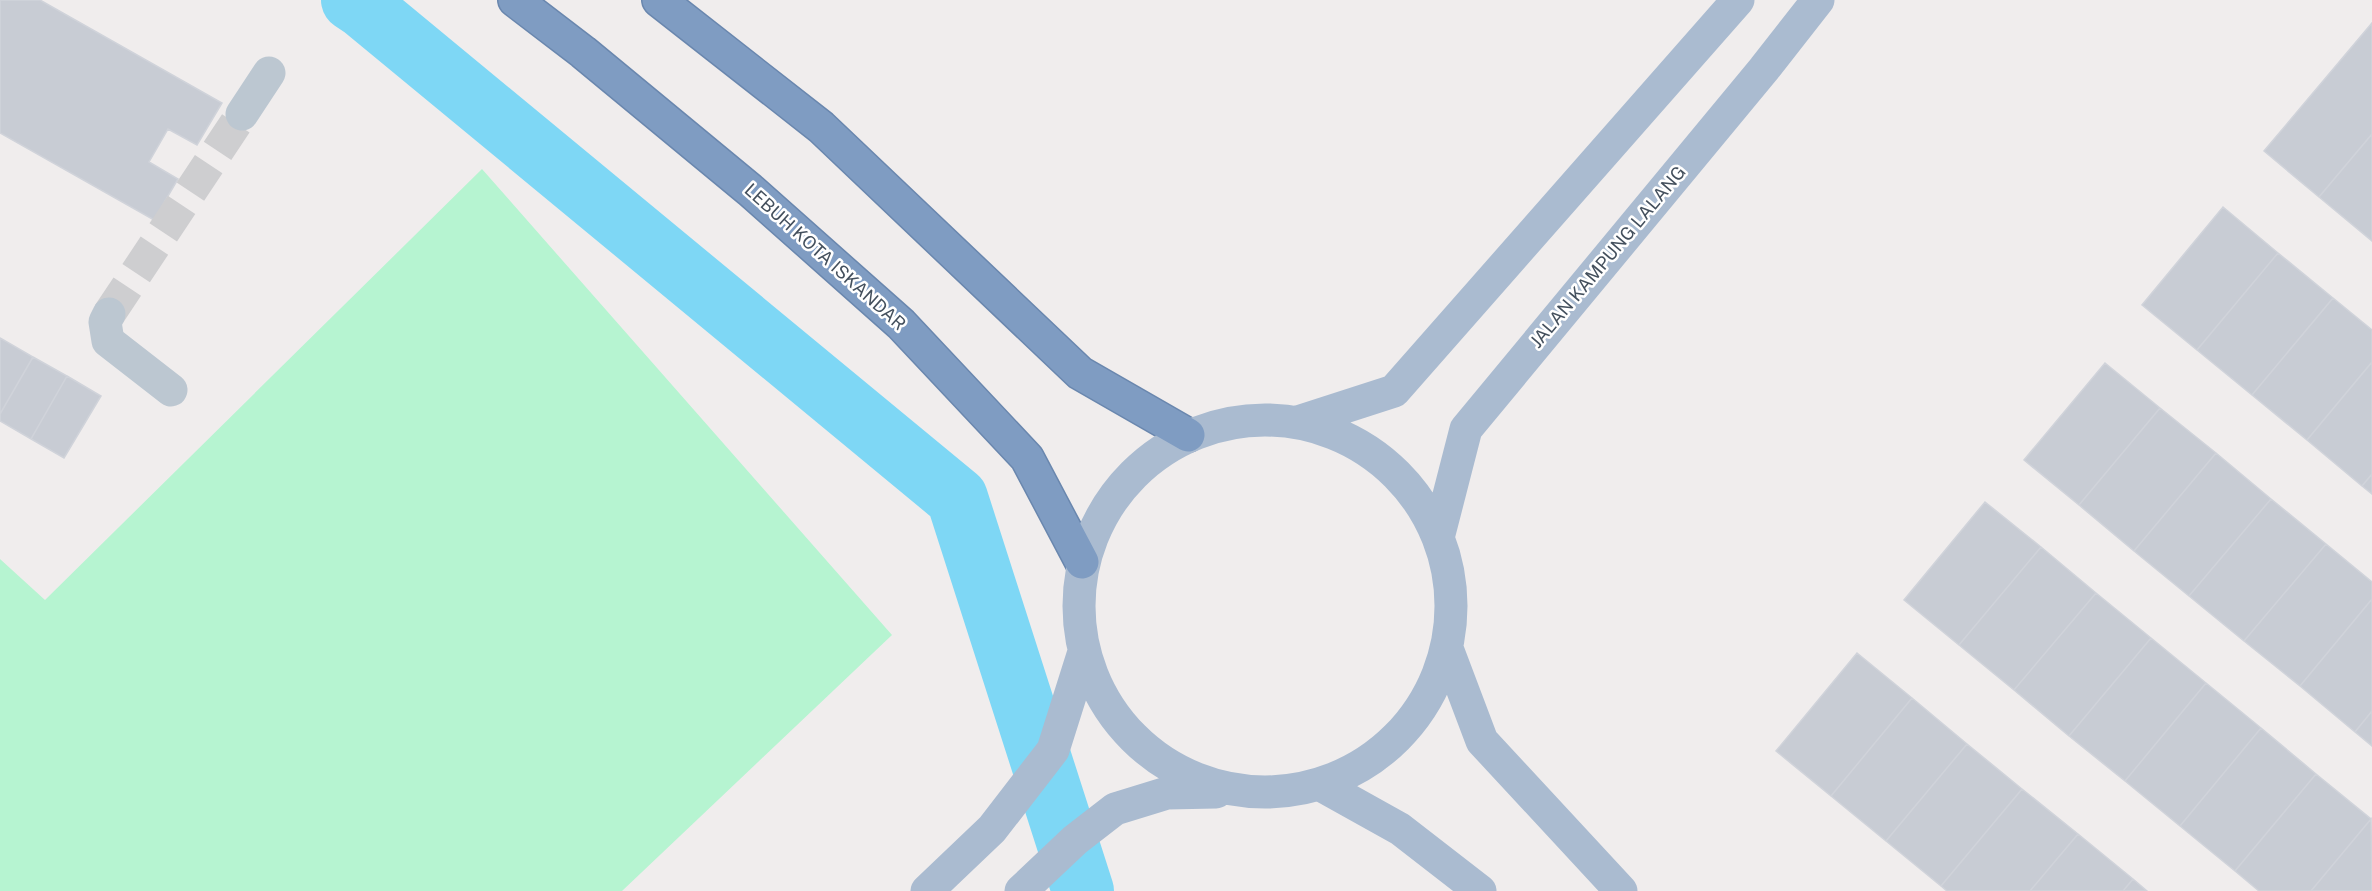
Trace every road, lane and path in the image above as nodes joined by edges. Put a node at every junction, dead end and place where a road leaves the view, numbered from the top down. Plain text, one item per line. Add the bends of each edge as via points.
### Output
1 (515, 0) edge
2 (659, 0) edge
3 (1738, 0) edge
4 (1818, 0) edge
5 (269, 73) dead end
6 (242, 114) tunnel mouth
7 (109, 314) tunnel mouth
8 (171, 390) dead end
9 (1298, 422) junction
10 (1188, 435) junction
11 (1439, 534) junction
12 (1083, 562) junction
13 (1448, 651) junction
14 (1083, 655) junction
15 (1321, 785) junction
16 (1245, 792) junction
17 (927, 891) edge
18 (1021, 891) edge
19 (1480, 891) edge
20 (1621, 891) edge

1 - 12 highway, LEBUH KOTA ISKANDAR via 741,183 901,324 1028,458
2 - 10 highway via 821,127 1080,373
3 - 9 main road via 1394,391
4 - 11 main road, JALAN KAMPUNG LALANG via 1466,429
5 - 6 lane
7 - 8 lane via 105,322 108,341
9 - 10 main road via 1242,420
9 - 11 main road via 1357,443 1406,482
10 - 12 main road via 1140,466 1103,510
11 - 13 main road via 1453,592
12 - 14 main road via 1077,608
13 - 15 main road via 1422,710 1378,756
13 - 20 main road via 1482,741
14 - 16 main road via 1117,721 1174,770
14 - 17 main road via 1053,750 992,829
15 - 16 main road
15 - 19 main road via 1400,829
16 - 18 main road via 1167,793 1115,809

